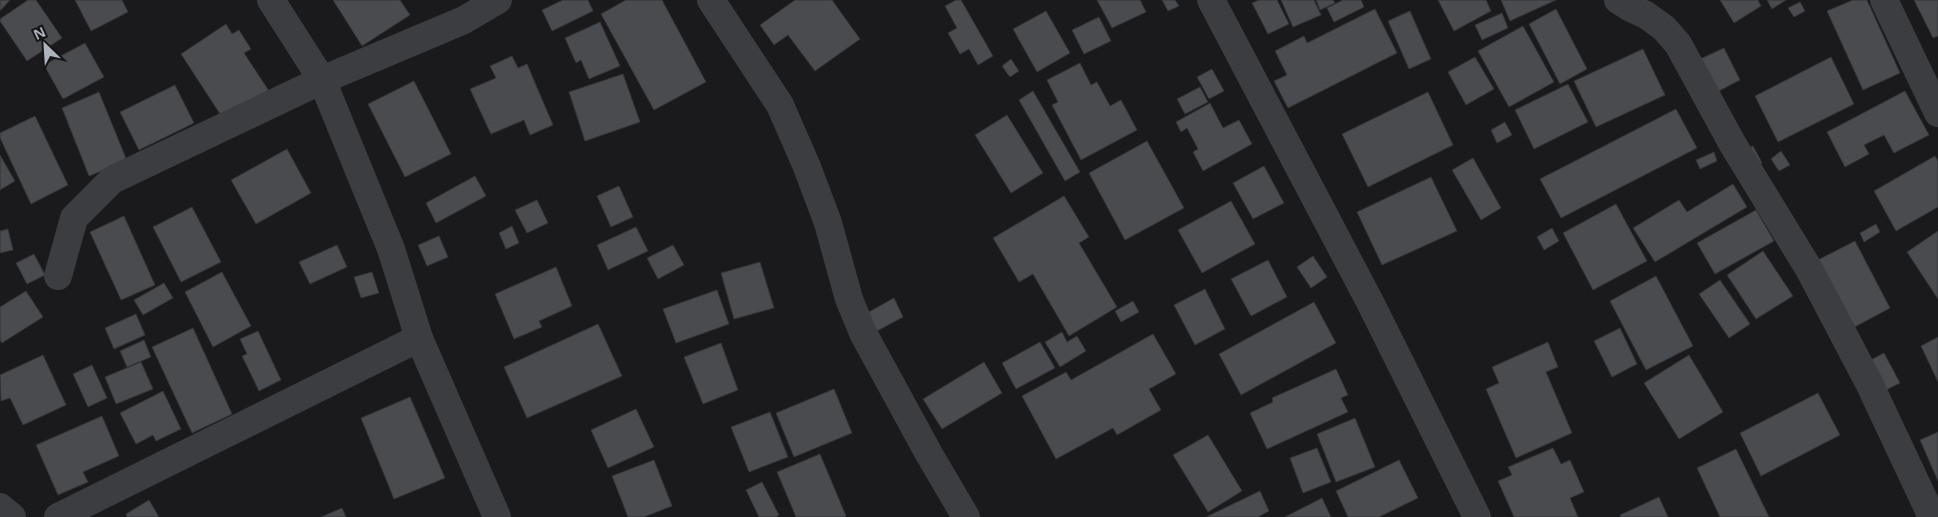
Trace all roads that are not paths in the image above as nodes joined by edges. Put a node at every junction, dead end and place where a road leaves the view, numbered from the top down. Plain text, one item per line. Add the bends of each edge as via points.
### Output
1 (271, 0) edge
2 (498, 0) edge
3 (711, 0) edge
4 (1211, 0) edge
5 (1618, 0) edge
6 (1884, 0) edge
7 (322, 80) junction
8 (1938, 113) edge
9 (58, 276) dead end
10 (420, 338) junction
11 (0, 506) edge
12 (12, 517) edge
13 (58, 517) edge
14 (497, 517) edge
15 (966, 517) edge
16 (1477, 517) edge
17 (1932, 517) edge

1 - 7 street
2 - 7 street via 464,20
3 - 15 street via 780,105 807,167 863,333
4 - 16 street via 1371,304
5 - 17 street via 1664,28 1678,44 1732,143 1809,269 1869,383
6 - 8 street
7 - 9 street via 112,180 74,218
7 - 10 street via 392,249
10 - 13 street
10 - 14 street
11 - 12 street

